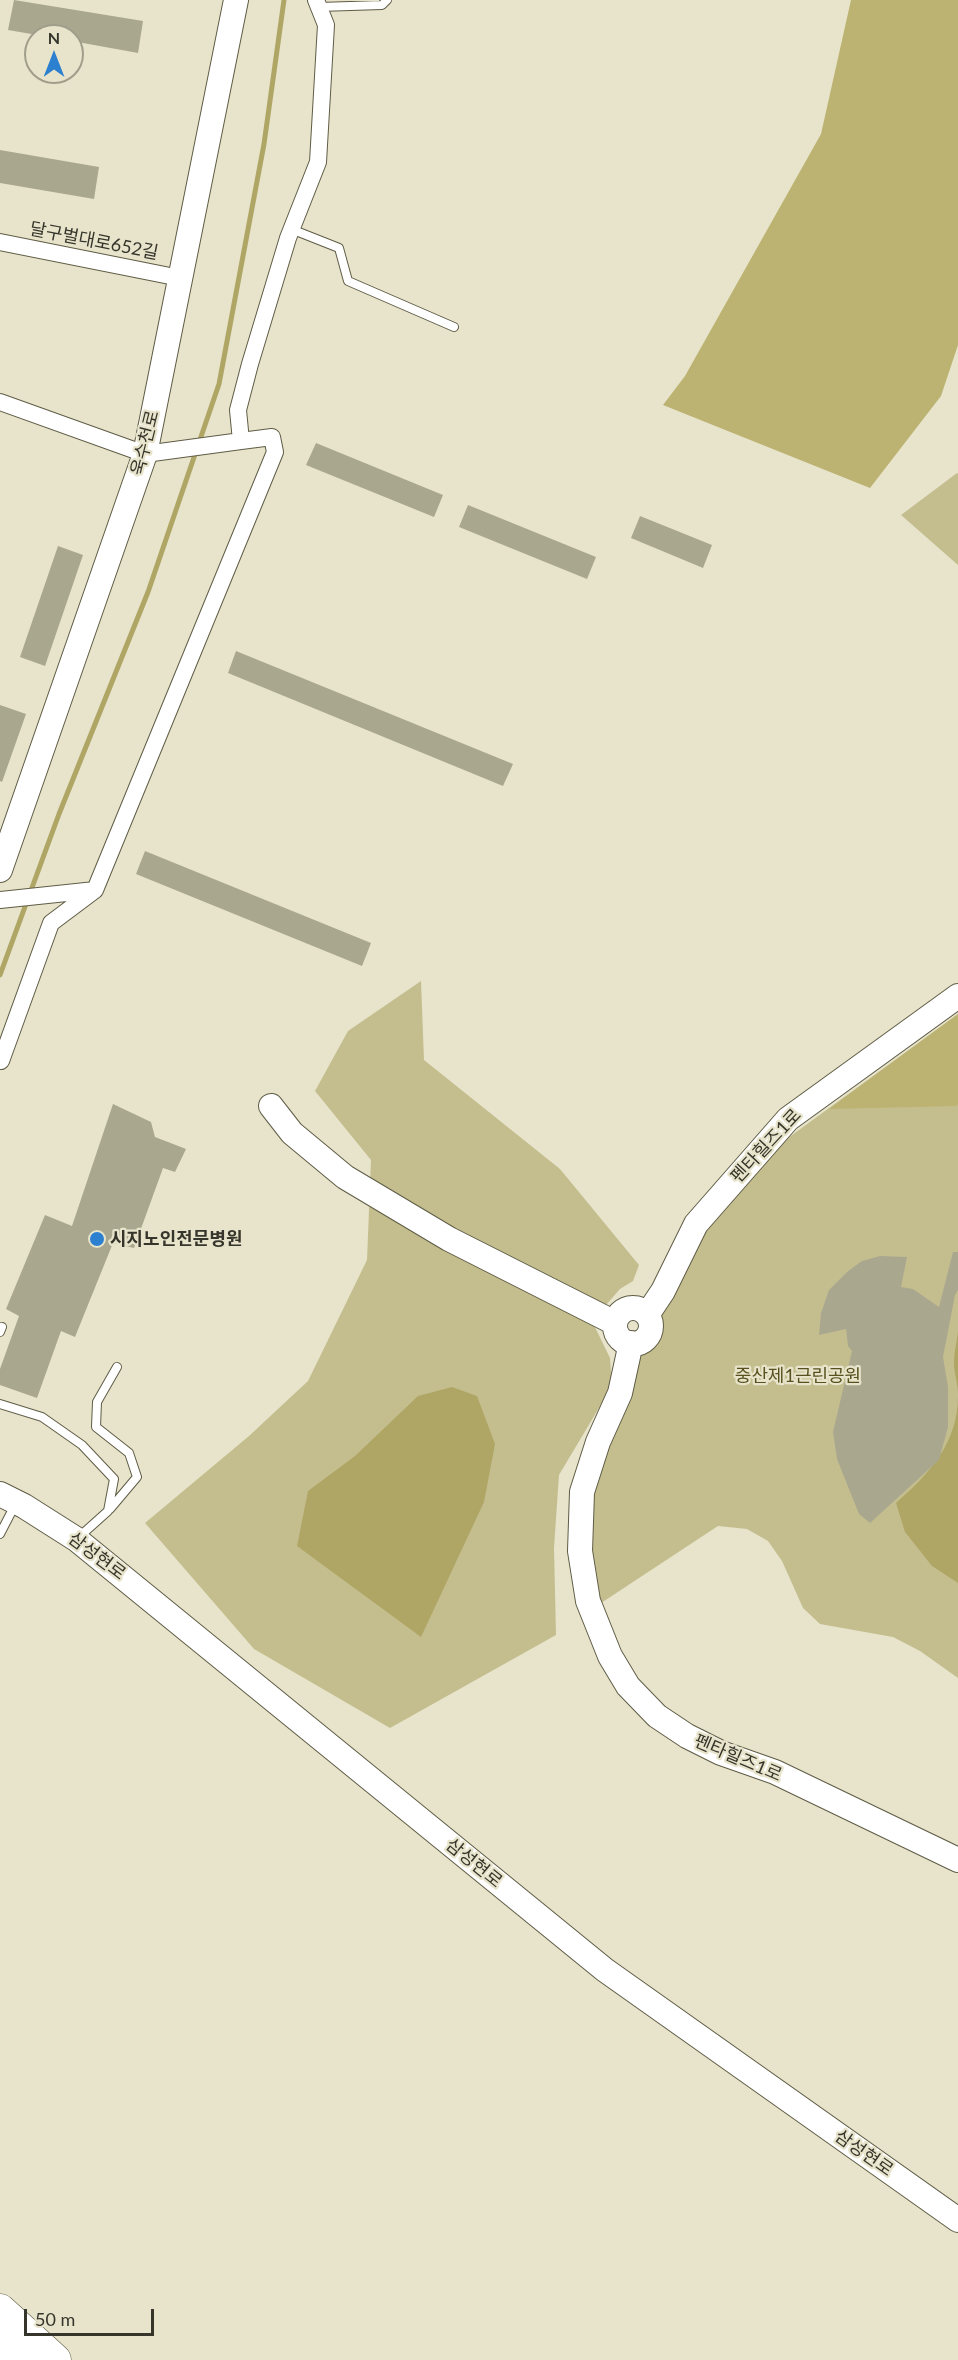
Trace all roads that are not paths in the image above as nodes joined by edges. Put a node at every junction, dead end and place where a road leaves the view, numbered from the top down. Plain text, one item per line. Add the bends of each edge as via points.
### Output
1 (236, 0) edge
2 (387, 0) edge
3 (318, 3) edge
4 (291, 229) junction
5 (0, 242) edge
6 (180, 278) junction
7 (454, 327) dead end
8 (0, 402) edge
9 (241, 441) junction
10 (145, 454) junction
11 (0, 870) edge
12 (95, 890) junction
13 (0, 900) edge
14 (958, 996) edge
15 (1, 1061) edge
16 (271, 1106) dead end
17 (647, 1315) junction
18 (615, 1323) junction
19 (631, 1343) junction
20 (117, 1367) dead end
21 (0, 1404) edge
22 (8, 1498) edge
23 (108, 1511) junction
24 (0, 1534) edge
25 (76, 1539) junction
26 (958, 1860) edge
27 (958, 2220) edge
28 (0, 2310) edge
29 (0, 2346) edge
30 (15, 2360) edge
31 (55, 2360) edge

1 - 6 main road, 욱수천로
2 - 3 lane via 382,5
3 - 4 street via 326,25 318,162
4 - 7 lane via 339,248 348,281
4 - 9 street via 238,410
5 - 6 street, 달구벌대로652길
6 - 10 main road, 욱수천로
8 - 10 street
9 - 10 street
9 - 12 street via 272,438 275,453
10 - 11 main road, 욱수천로
12 - 13 street
12 - 15 street via 51,923
14 - 17 main road, 펜타힐즈1로 via 788,1119 696,1224
16 - 18 main road via 292,1133 345,1177 449,1239
17 - 18 main road via 638,1309 626,1309
17 - 19 main road via 649,1332 642,1341
18 - 19 main road via 617,1334
19 - 26 main road, 펜타힐즈1로 via 620,1393 582,1492 580,1551 588,1601 610,1656 628,1686 657,1716 687,1736 774,1772
20 - 23 lane via 97,1402 96,1427 129,1454 137,1477
21 - 23 lane via 42,1417 82,1445 114,1479
22 - 24 lane
22 - 25 main road, 삼성현로
23 - 25 lane
25 - 27 main road, 삼성현로 via 605,1970
28 - 31 highway
29 - 30 highway

